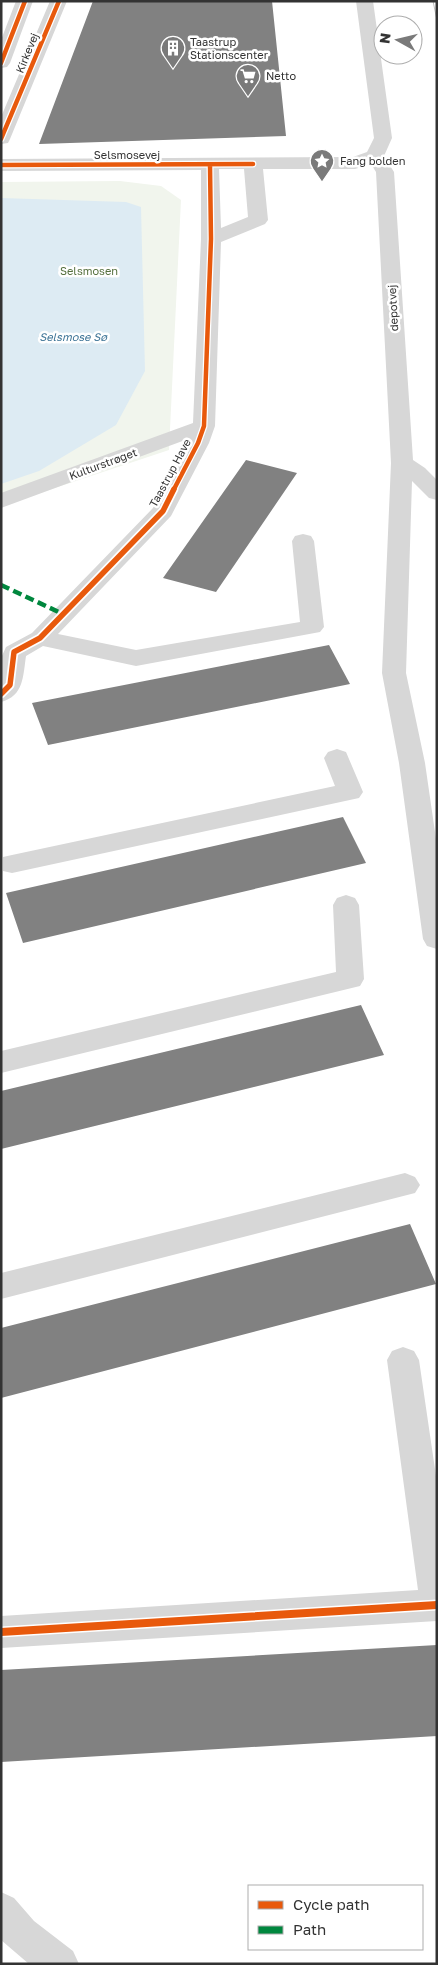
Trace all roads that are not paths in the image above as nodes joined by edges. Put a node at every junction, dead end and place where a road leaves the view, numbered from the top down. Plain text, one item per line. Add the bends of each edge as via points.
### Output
1 (364, 1) edge
2 (18, 6) edge
3 (57, 6) edge
4 (1, 63) edge
5 (1, 139) edge
6 (1, 156) edge
7 (375, 156) junction
8 (1, 164) edge
9 (253, 164) junction
10 (210, 165) junction
11 (211, 239) junction
12 (204, 426) junction
13 (402, 463) junction
14 (437, 493) edge
15 (1, 501) edge
16 (303, 541) dead end
17 (40, 638) junction
18 (1, 694) edge
19 (337, 758) dead end
20 (12, 864) dead end
21 (346, 905) dead end
22 (437, 940) edge
23 (1, 1062) edge
24 (405, 1185) dead end
25 (1, 1286) edge
26 (403, 1360) dead end
27 (437, 1604) edge
28 (1, 1632) edge
29 (1, 1911) edge
30 (60, 1964) edge

1 - 7 street via 383,138
2 - 3 street
2 - 4 street, Kirkevej
3 - 5 street, Kirkevej
6 - 9 street via 16,152 188,148 228,150
7 - 9 street, Selsmosevej via 355,163
7 - 13 street, depotvej via 385,172
8 - 10 street, Selsmosevej
9 - 10 street, Selsmosevej
9 - 11 street via 258,220
10 - 11 street, Taastrup Have
11 - 12 street, Taastrup Have
12 - 15 street, Kulturstrøget
12 - 17 street, Taastrup Have via 163,511
13 - 14 street via 418,473
13 - 22 street, depotvej via 394,673 412,763
16 - 17 street via 312,627 136,658
17 - 18 street, Taastrup Have via 14,652 10,685
19 - 20 street via 350,792
21 - 23 street via 350,979
24 - 25 street
26 - 27 street
27 - 28 street
29 - 30 street via 20,1934

